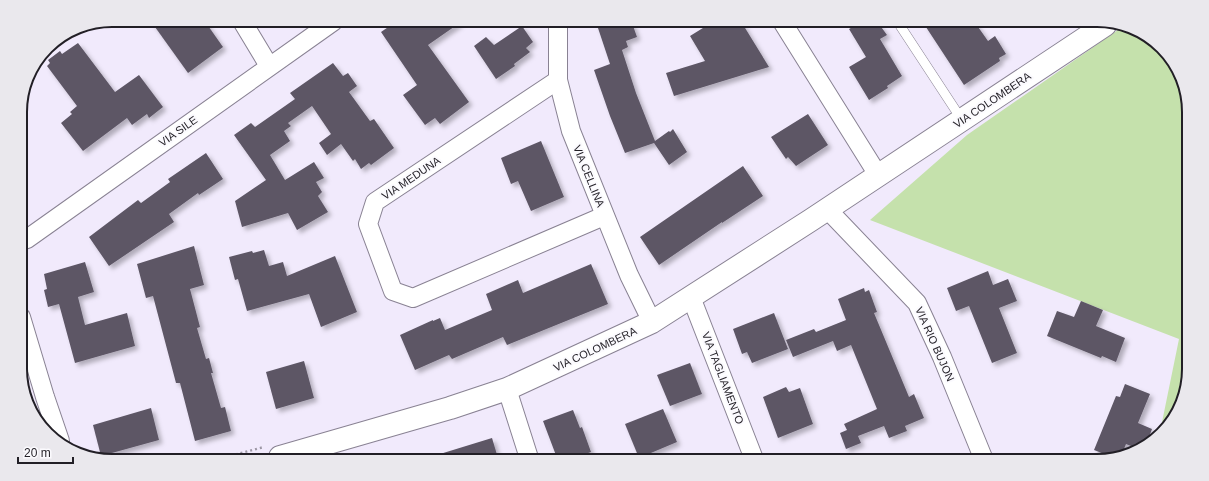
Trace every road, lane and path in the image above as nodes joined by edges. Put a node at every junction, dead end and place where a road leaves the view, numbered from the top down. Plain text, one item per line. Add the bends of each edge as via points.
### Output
1 (246, 27) edge
2 (325, 27) edge
3 (558, 27) edge
4 (786, 27) edge
5 (902, 27) edge
6 (1101, 27) edge
7 (269, 66) junction
8 (558, 80) junction
9 (962, 120) junction
10 (878, 175) junction
11 (827, 209) junction
12 (604, 216) junction
13 (27, 239) edge
14 (691, 297) junction
15 (652, 322) junction
16 (27, 337) edge
17 (507, 389) junction
18 (58, 434) edge
19 (288, 453) edge
20 (272, 454) edge
21 (528, 454) edge
22 (752, 454) edge
23 (982, 454) edge

1 - 7 street
2 - 7 street, VIA SILE
3 - 8 street, VIA CELLINA
4 - 10 street
5 - 9 lane
6 - 9 street, VIA COLOMBERA
7 - 13 street, VIA SILE
8 - 12 street, VIA CELLINA via 571,131
8 - 12 street, VIA MEDUNA via 375,202 368,224 393,291 413,298
9 - 10 street, VIA COLOMBERA
10 - 11 street, VIA COLOMBERA
11 - 14 street, VIA COLOMBERA
11 - 23 street, VIA RIO BUJON via 917,303
12 - 15 street, VIA CELLINA
14 - 15 street, VIA COLOMBERA
14 - 22 street, VIA TAGLIAMENTO
15 - 17 street, VIA COLOMBERA
16 - 18 street
17 - 19 street, VIA COLOMBERA via 450,408
17 - 21 street
19 - 20 path

